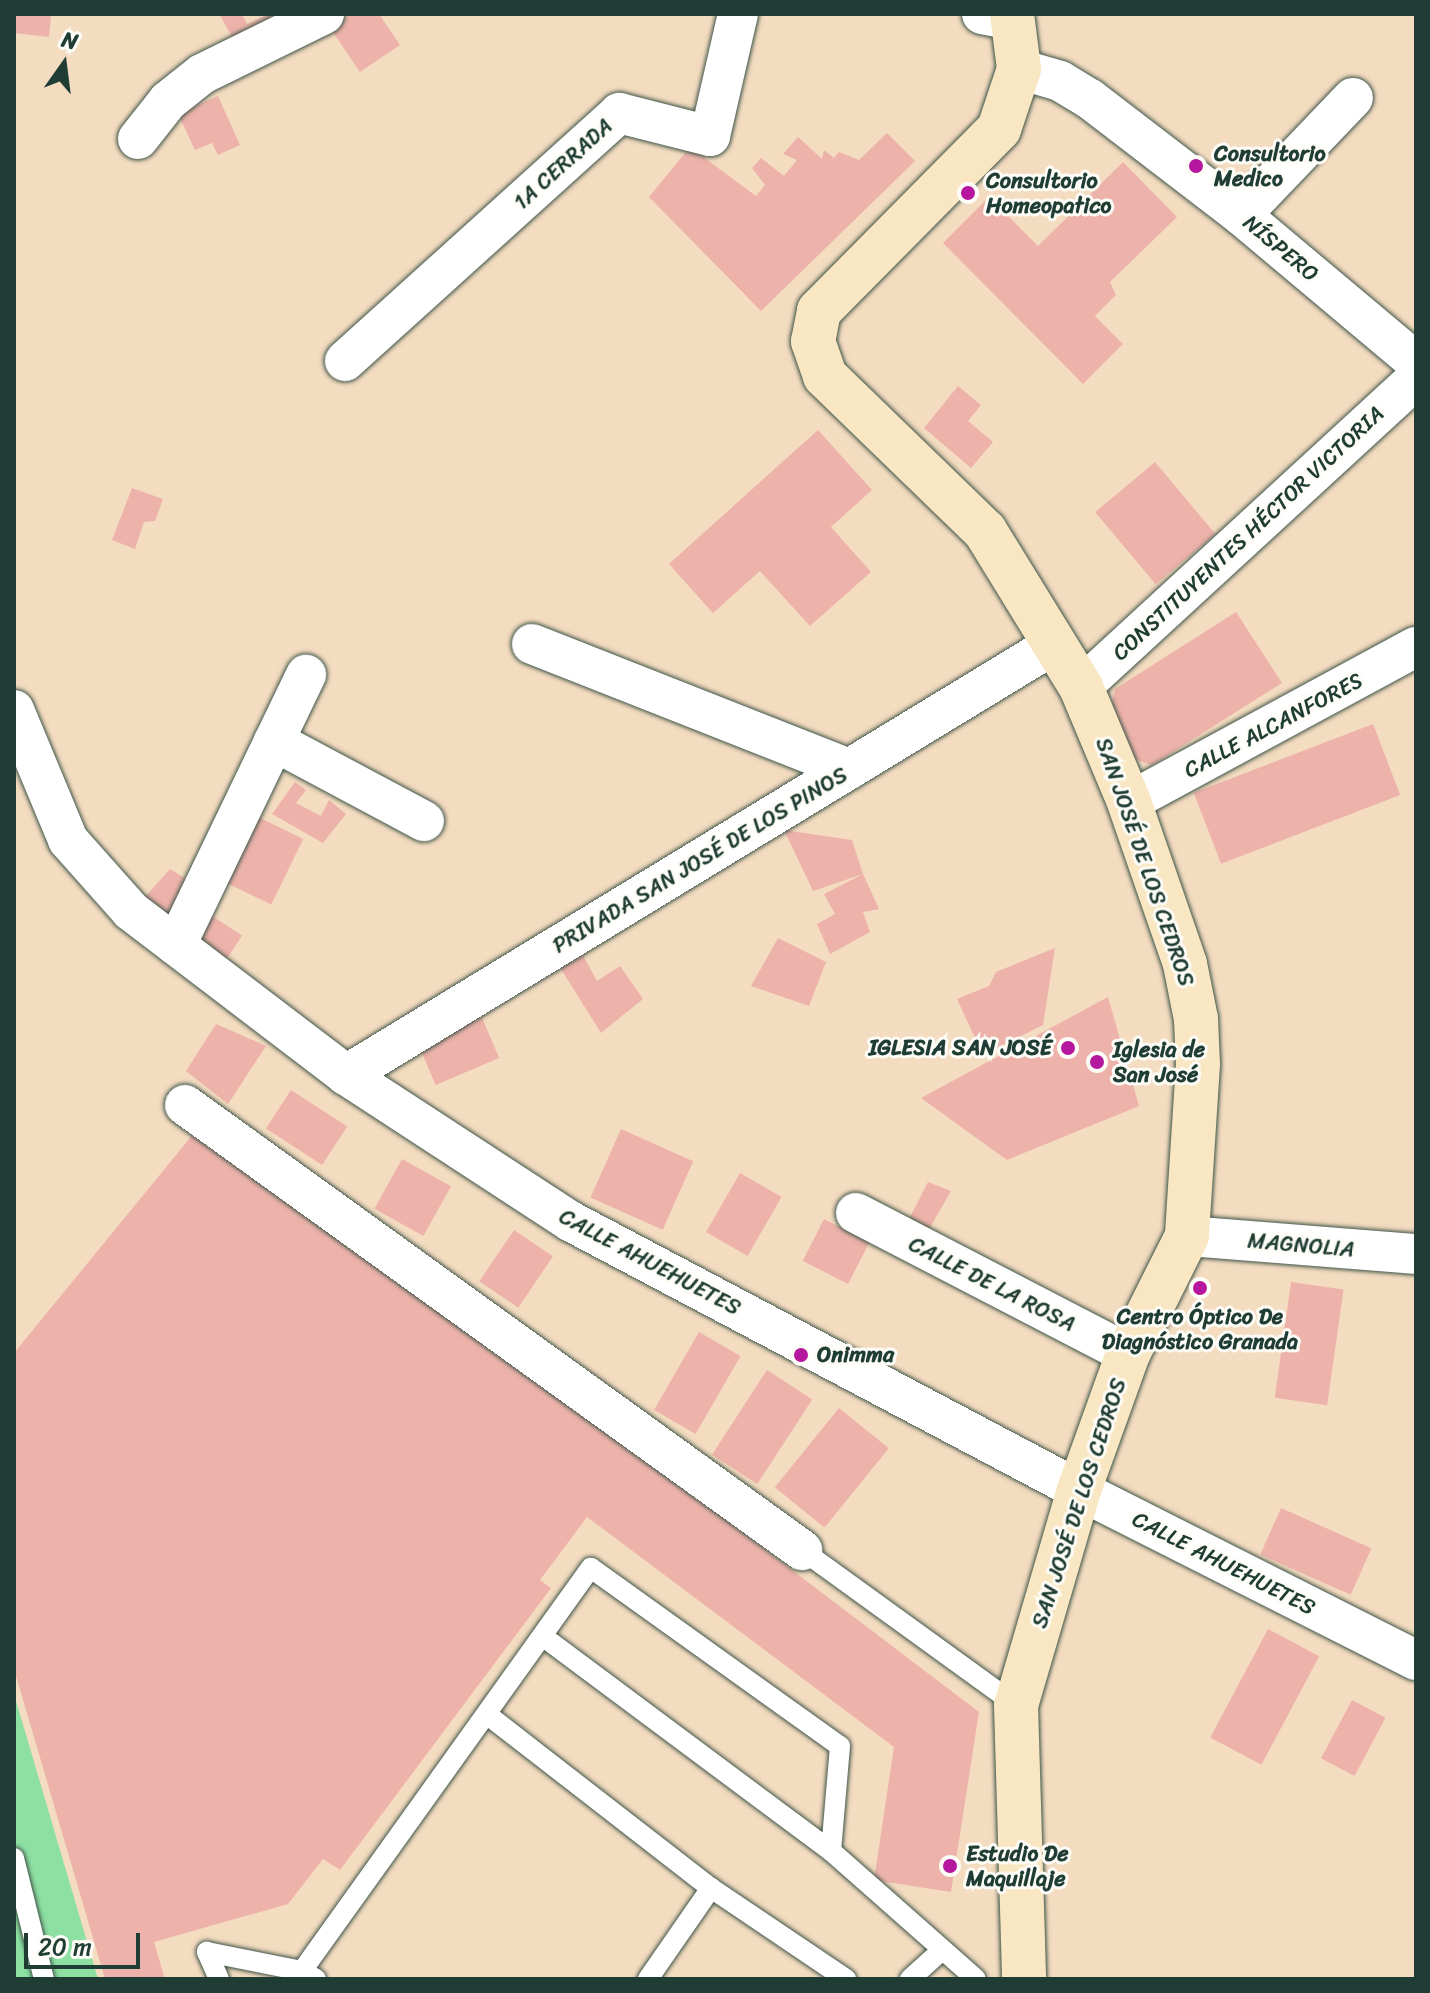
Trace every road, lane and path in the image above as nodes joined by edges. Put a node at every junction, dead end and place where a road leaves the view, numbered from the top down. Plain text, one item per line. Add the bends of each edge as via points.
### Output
1 (324, 14) edge
2 (738, 14) edge
3 (1002, 16) edge
4 (1019, 69) junction
5 (1353, 98) dead end
6 (138, 139) dead end
7 (1241, 215) junction
8 (345, 361) dead end
9 (1416, 362) edge
10 (1416, 379) edge
11 (532, 644) dead end
12 (1053, 645) junction
13 (1416, 647) edge
14 (306, 675) dead end
15 (1081, 687) junction
16 (18, 732) edge
17 (274, 741) junction
18 (849, 769) junction
19 (1129, 802) junction
20 (424, 821) dead end
21 (176, 945) junction
22 (346, 1075) junction
23 (185, 1105) dead end
24 (856, 1213) dead end
25 (1187, 1236) junction
26 (1416, 1254) edge
27 (1128, 1354) junction
28 (1079, 1490) junction
29 (802, 1550) joint
30 (545, 1638) junction
31 (1416, 1660) edge
32 (1016, 1705) junction
33 (489, 1716) junction
34 (831, 1851) junction
35 (14, 1858) edge
36 (711, 1888) junction
37 (14, 1937) edge
38 (35, 1944) junction
39 (942, 1950) junction
40 (309, 1975) edge
41 (44, 1979) edge
42 (219, 1979) edge
43 (648, 1979) edge
44 (846, 1979) edge
45 (910, 1979) edge
46 (976, 1979) edge
47 (1024, 1979) edge

1 - 6 street via 202,74 168,101
2 - 8 street, 1A CERRADA via 710,136 619,113
3 - 4 street
4 - 7 street, NÍSPERO via 1060,81 1090,99
4 - 12 street, SAN JOSÉ DE LOS CEDROS via 999,129 819,311 813,341 825,376 985,531
5 - 7 street
7 - 9 street, NÍSPERO
10 - 15 street, CONSTITUYENTES HÉCTOR VICTORIA
11 - 18 street
12 - 15 street, SAN JOSÉ DE LOS CEDROS
12 - 18 street, PRIVADA SAN JOSÉ DE LOS PINOS
13 - 19 street, CALLE ALCANFORES
14 - 17 street
15 - 19 street, SAN JOSÉ DE LOS CEDROS
16 - 21 street, CALLE AHUEHUETES via 68,840 131,911
17 - 20 street
17 - 21 street
18 - 22 street, PRIVADA SAN JOSÉ DE LOS PINOS
19 - 25 street, SAN JOSÉ DE LOS CEDROS via 1185,964 1196,1019
21 - 22 street, CALLE AHUEHUETES
22 - 28 street, CALLE AHUEHUETES via 570,1221
23 - 29 street
24 - 27 street, CALLE DE LA ROSA
25 - 26 street, MAGNOLIA
25 - 27 street, SAN JOSÉ DE LOS CEDROS
27 - 28 street, SAN JOSÉ DE LOS CEDROS
28 - 31 street, CALLE AHUEHUETES
28 - 32 street, SAN JOSÉ DE LOS CEDROS
29 - 32 lane
30 - 33 lane
30 - 34 lane
30 - 34 lane via 591,1568 840,1746
32 - 47 street, SAN JOSÉ DE LOS CEDROS
33 - 36 lane
33 - 40 lane
34 - 39 lane
35 - 38 lane
36 - 43 lane
36 - 44 lane
37 - 38 lane
38 - 41 lane
39 - 45 lane
39 - 46 lane
40 - 42 lane via 207,1952

